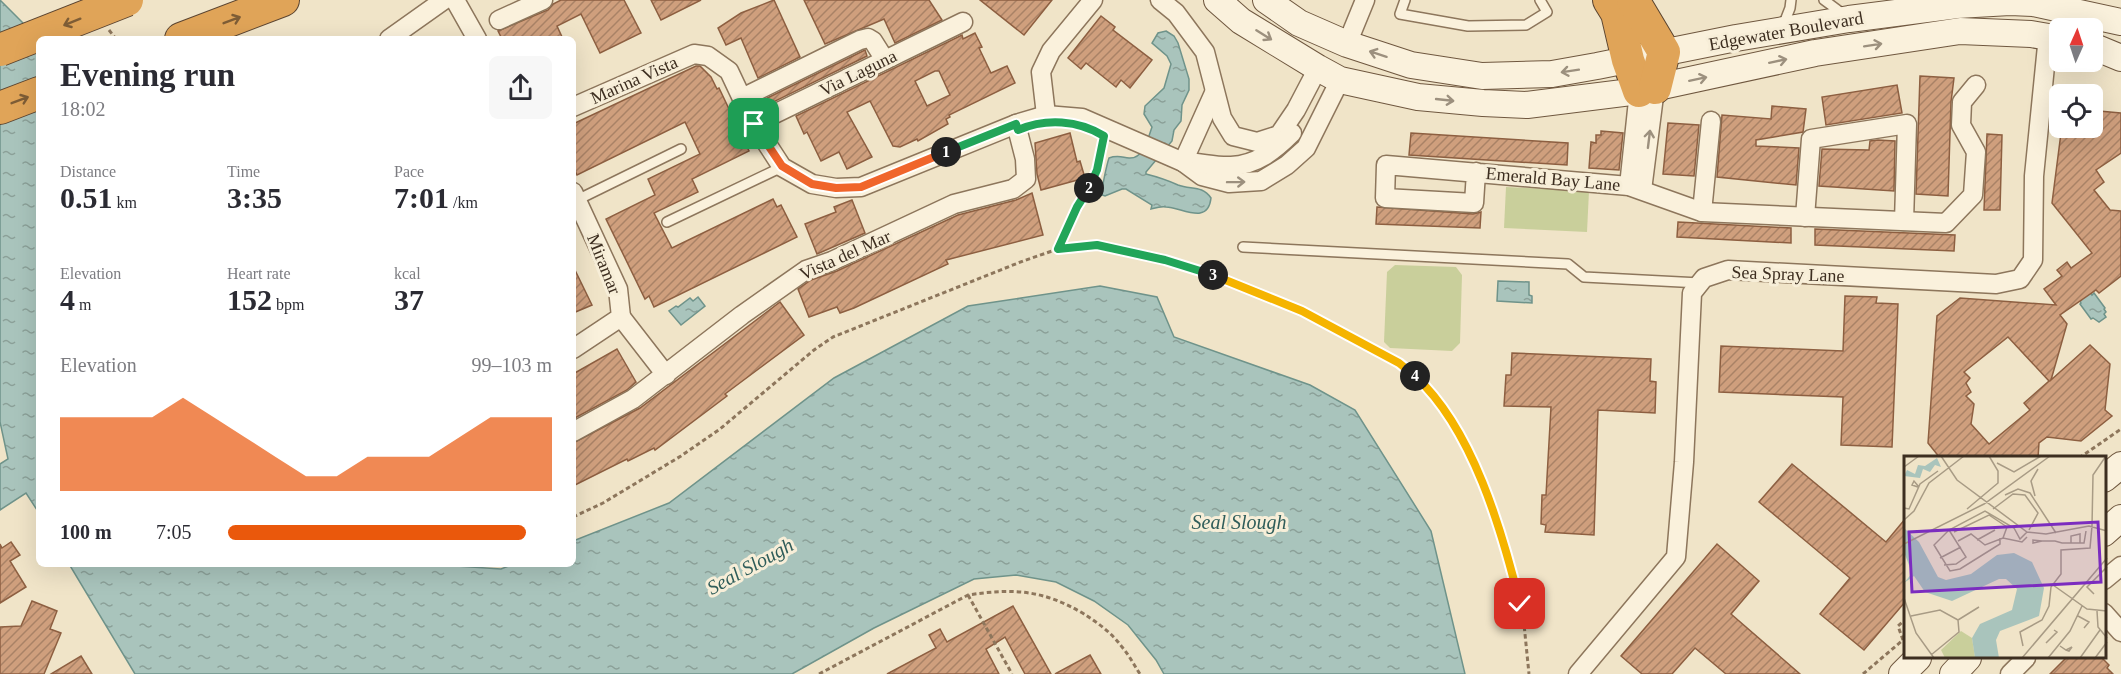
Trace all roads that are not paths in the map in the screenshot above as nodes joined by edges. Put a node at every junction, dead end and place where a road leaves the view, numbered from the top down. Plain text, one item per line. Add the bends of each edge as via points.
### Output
1 (127, 0) edge
2 (283, 0) edge
3 (444, 0) edge
4 (455, 0) edge
5 (543, 0) edge
6 (1093, 0) edge
7 (1160, 0) edge
8 (1217, 0) edge
9 (1266, 0) edge
10 (1365, 0) edge
11 (1405, 0) edge
12 (1540, 0) edge
13 (1609, 0) edge
14 (1633, 0) edge
15 (1791, 0) edge
16 (1824, 0) edge
17 (2101, 0) edge
18 (2033, 2) edge
19 (2062, 4) edge
20 (1849, 19) junction
21 (499, 20) dead end
22 (2121, 20) edge
23 (963, 22) dead end
24 (2049, 29) edge
25 (1782, 30) junction
26 (189, 36) edge
27 (393, 36) edge
28 (475, 36) edge
29 (2049, 37) edge
30 (1347, 44) junction
31 (0, 50) edge
32 (2103, 51) edge
33 (1664, 52) junction
34 (2121, 58) edge
35 (885, 60) junction
36 (1628, 60) junction
37 (1318, 68) junction
38 (2049, 72) edge
39 (1341, 80) junction
40 (1976, 85) dead end
41 (1647, 90) junction
42 (1214, 93) junction
43 (36, 94) edge
44 (742, 98) junction
45 (576, 106) edge
46 (0, 108) edge
47 (1296, 110) junction
48 (1046, 115) junction
49 (1712, 121) dead end
50 (754, 124) junction
51 (1016, 124) junction
52 (681, 149) dead end
53 (1176, 159) junction
54 (782, 166) junction
55 (1476, 172) junction
56 (1636, 188) junction
57 (576, 195) edge
58 (576, 200) edge
59 (1702, 212) junction
60 (1806, 217) junction
61 (1904, 221) junction
62 (667, 222) dead end
63 (1244, 247) dead end
64 (1700, 283) junction
65 (621, 317) junction
66 (576, 347) edge
67 (666, 375) junction
68 (576, 430) edge
69 (2121, 465) edge
70 (2106, 476) edge
71 (2121, 518) edge
72 (2106, 531) edge
73 (2121, 566) edge
74 (2106, 578) edge
75 (2106, 615) edge
76 (2121, 632) edge
77 (1916, 659) edge
78 (1966, 659) edge
79 (2024, 659) edge
80 (1583, 673) edge
81 (1902, 674) edge
82 (1953, 674) edge
83 (2010, 674) edge

1 -> 31 highway, bridge
26 -> 2 highway
3 - 27 street
4 - 28 street
5 - 21 street
6 - 48 street via 1051,51 1041,72
7 - 42 street via 1176,13 1206,52
8 -> 37 main road, Edgewater Boulevard via 1241,21
9 - 30 main road, Edgewater Boulevard via 1299,23
10 - 30 street
11 - 12 lane via 1400,14 1468,26 1526,25 1547,12
13 - 36 highway via 1617,13
14 - 33 highway
15 - 25 lane
16 - 20 lane
17 - 22 main road
18 - 19 main road, Edgewater Boulevard
18 - 20 main road, Edgewater Boulevard via 1957,4
18 - 24 main road
19 - 22 main road, Edgewater Boulevard
20 - 25 main road, Edgewater Boulevard
23 - 35 street, Via Laguna
25 - 33 main road, Edgewater Boulevard
41 -> 29 main road, Edgewater Boulevard via 1815,53 1960,32
36 -> 30 main road, Edgewater Boulevard via 1552,74 1482,76 1411,64
32 - 34 main road
33 - 36 main road, Edgewater Boulevard
33 - 41 highway
35 - 44 street via 873,41 860,40
35 - 50 street, Via Laguna
36 - 41 highway
37 - 39 main road, Edgewater Boulevard
37 - 47 street
38 - 64 street, Sea Spray Lane via 2034,176 2033,260 2020,279 1996,284 1728,270
39 -> 41 main road, Edgewater Boulevard via 1418,97 1494,104 1527,105
53 -> 39 street, Marina Vista via 1202,176 1229,183 1261,181 1306,148
40 - 61 street, Emerald Bay Lane via 1962,102 1961,125 1976,152 1973,195 1946,223
41 - 56 street, Emerald Bay Lane
42 - 47 street via 1233,136 1257,142 1279,135
42 - 53 street
46 -> 43 highway
44 - 45 street, Marina Vista via 729,71 708,56 694,54
44 - 50 street, Marina Vista
47 - 53 street, Marina Vista via 1293,132 1276,149 1253,162 1229,166
48 - 51 street, Marina Vista
48 - 53 street, Marina Vista via 1082,118
49 - 59 street
50 - 54 street, Marina Vista
51 - 54 street, Marina Vista via 861,187 812,184
51 - 67 street, Vista del Mar via 1026,179 1013,189 954,204 806,270
52 - 57 lane
54 - 62 lane
55 - 55 street, Emerald Bay Lane via 1386,165 1385,198 1474,203
55 - 56 street, Emerald Bay Lane
56 - 59 street, Emerald Bay Lane
58 - 65 street, Miramar via 618,289
59 - 60 street, Emerald Bay Lane
60 - 61 street, Emerald Bay Lane
60 - 61 street via 1811,139 1907,124
63 - 64 lane via 1568,264 1584,277
64 - 80 street via 1692,293 1676,557
65 - 66 street, Miramar
65 - 67 street
67 - 68 street, Vista del Mar via 633,399
69 - 70 main road
71 - 72 main road
73 - 74 street
75 - 76 street
77 - 81 main road
78 - 82 main road
79 - 83 street

